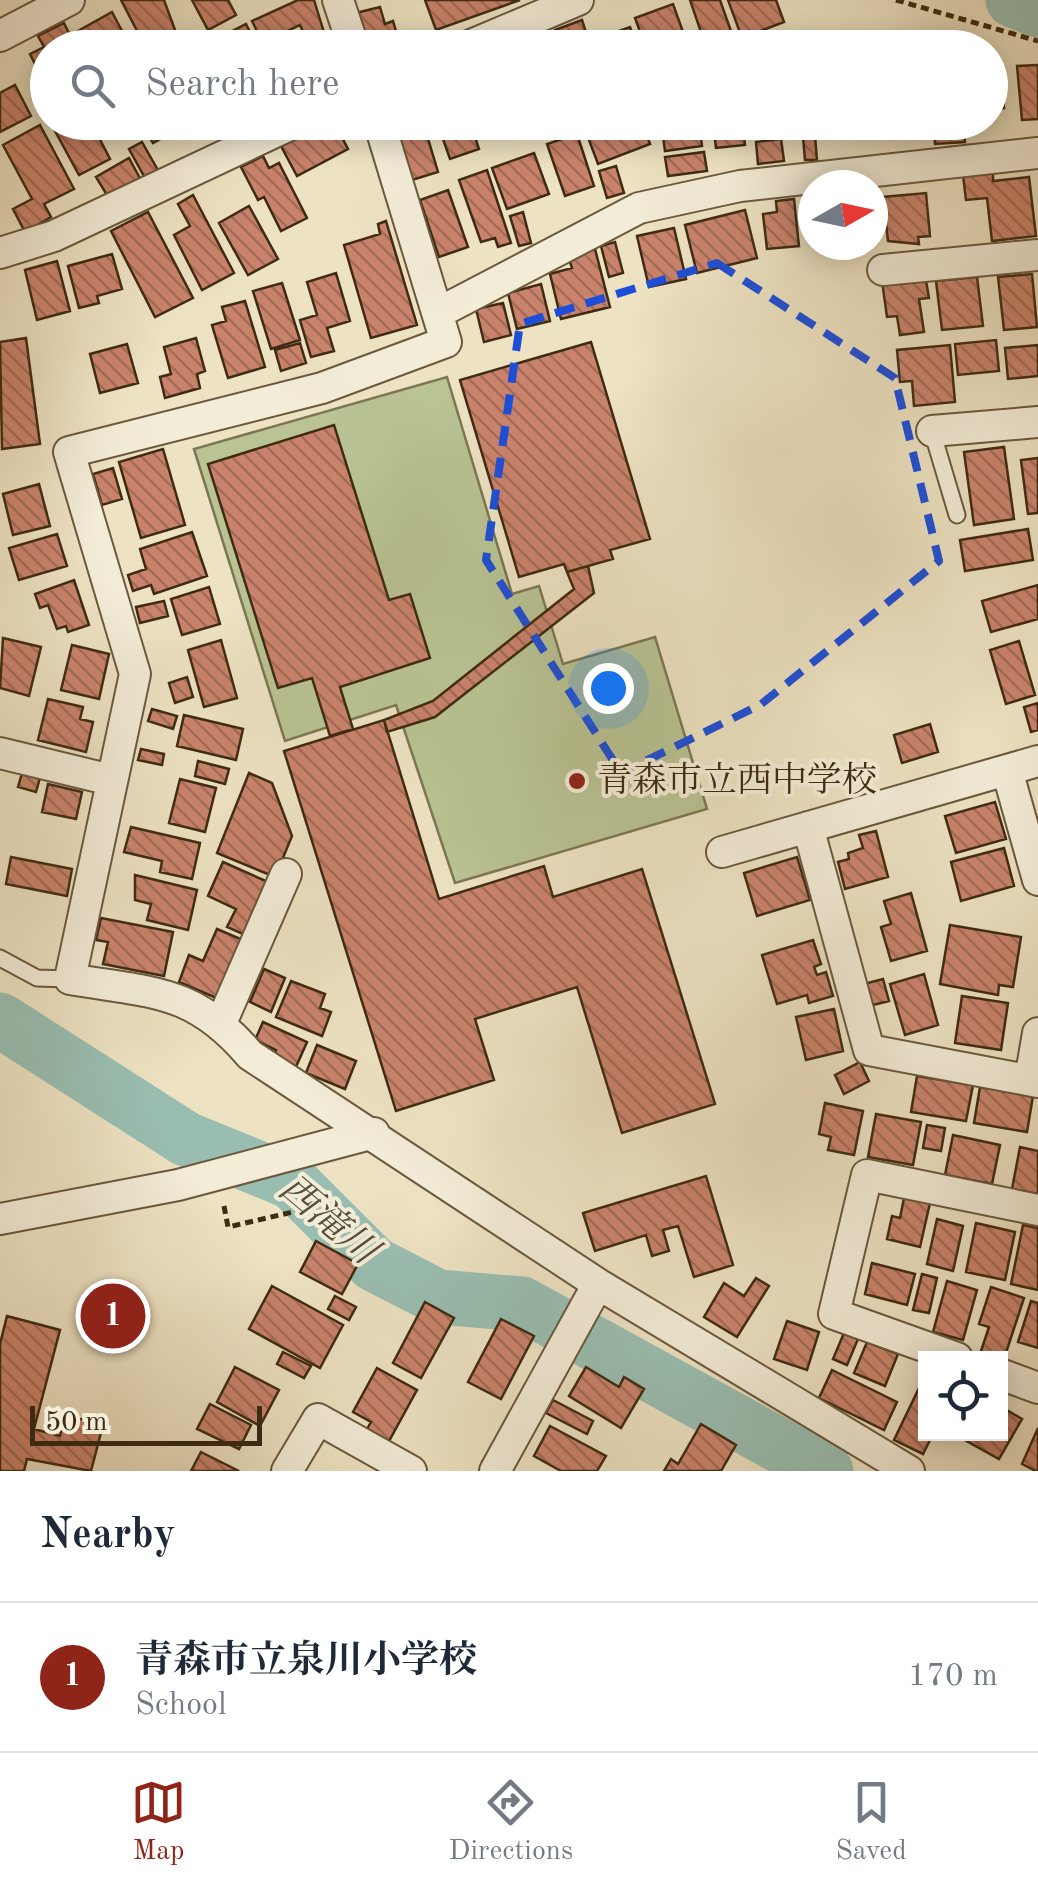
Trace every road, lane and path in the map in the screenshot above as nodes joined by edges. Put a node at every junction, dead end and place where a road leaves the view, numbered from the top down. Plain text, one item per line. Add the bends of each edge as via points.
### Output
1 (69, 0) edge
2 (338, 0) edge
3 (578, 0) edge
4 (896, 0) edge
5 (348, 30) edge
6 (507, 30) edge
7 (1000, 30) edge
8 (1008, 32) edge
9 (0, 36) edge
10 (1038, 41) edge
11 (258, 140) edge
12 (385, 140) edge
13 (1038, 154) edge
14 (3, 244) edge
15 (1038, 255) edge
16 (883, 270) dead end
17 (438, 313) junction
18 (1038, 422) edge
19 (932, 430) joint
20 (957, 515) dead end
21 (0, 753) edge
22 (1038, 761) edge
23 (1007, 770) junction
24 (111, 780) junction
25 (808, 827) junction
26 (722, 852) dead end
27 (286, 874) dead end
28 (1038, 880) edge
29 (0, 958) edge
30 (70, 979) junction
31 (222, 1021) junction
32 (1038, 1033) edge
33 (1034, 1081) edge
34 (374, 1133) junction
35 (314, 1180) dead end
36 (1038, 1210) edge
37 (297, 1211) dead end
38 (0, 1219) edge
39 (598, 1284) junction
40 (937, 1351) edge
41 (1008, 1377) edge
42 (1038, 1388) edge
43 (288, 1471) edge
44 (411, 1471) edge
45 (495, 1471) edge
46 (909, 1471) edge

1 - 9 street
2 - 5 street
3 - 6 street
4 - 7 path
8 - 10 path
11 - 14 street via 54,236
12 - 17 street
13 - 17 street via 740,186 638,208
15 - 16 street
17 - 24 street via 446,342 322,388 68,452 135,674
18 - 19 street
19 - 20 lane
21 - 24 street
22 - 23 street
23 - 25 street
23 - 28 street
24 - 30 street
25 - 26 street
25 - 33 street via 869,1050
27 - 31 street
29 - 30 lane via 37,978
30 - 31 street via 181,998
31 - 34 street via 250,1055
32 - 33 street
34 - 38 street via 219,1174
34 - 39 street
35 - 37 path
36 - 40 street via 867,1176 834,1314
39 - 45 street
39 - 46 street
41 - 42 street
43 - 44 street via 318,1419

